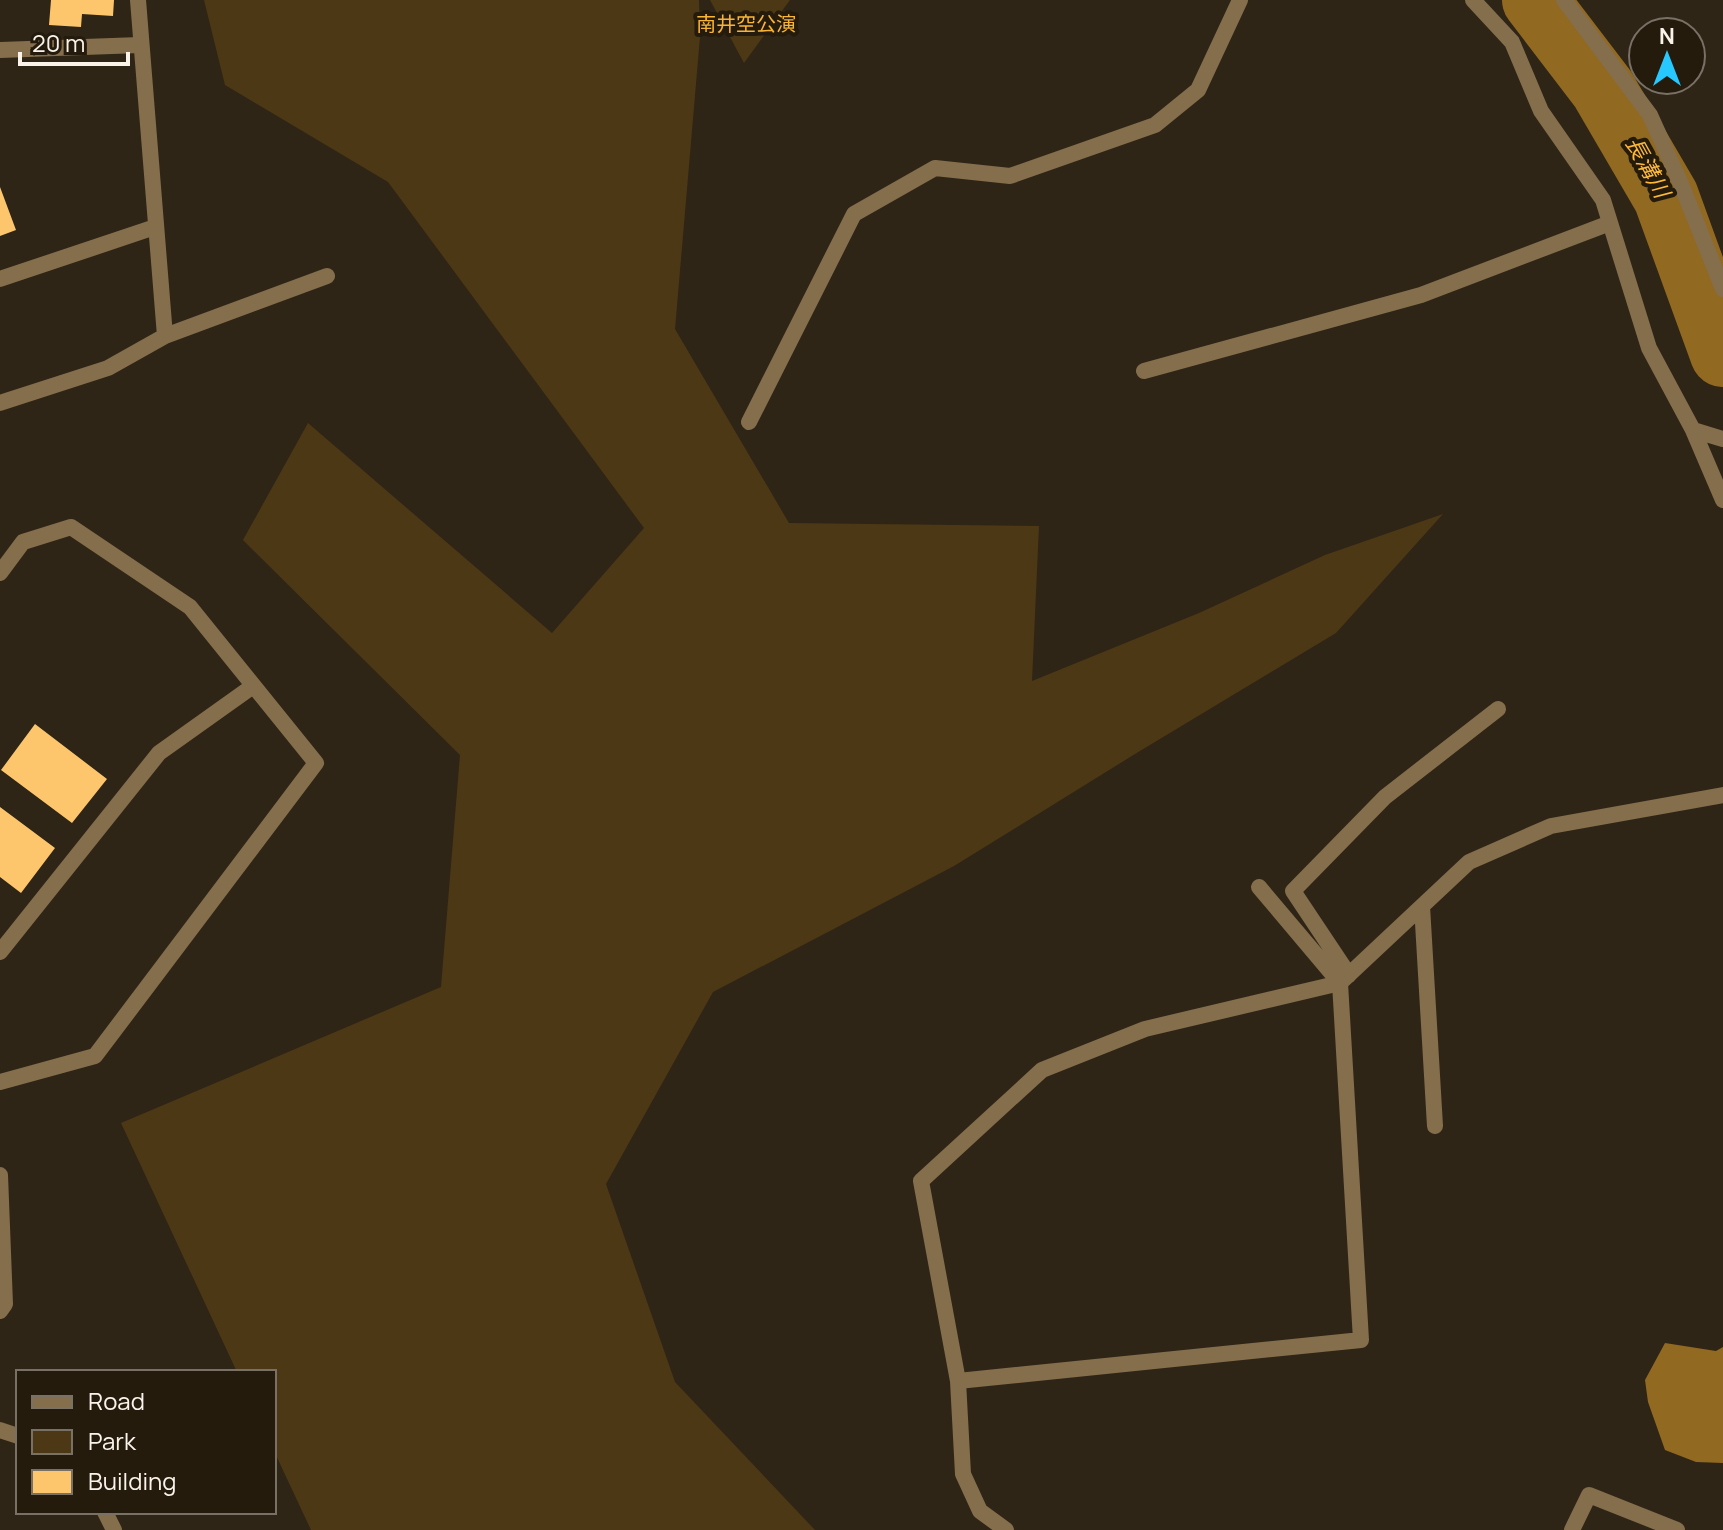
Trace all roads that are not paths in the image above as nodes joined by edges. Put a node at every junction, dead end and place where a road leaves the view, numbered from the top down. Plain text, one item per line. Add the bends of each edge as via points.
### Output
1 (138, 0) edge
2 (1240, 0) edge
3 (1473, 0) edge
4 (1564, 0) edge
5 (140, 45) junction
6 (0, 50) edge
7 (1610, 223) junction
8 (155, 227) junction
9 (327, 276) dead end
10 (0, 279) edge
11 (1723, 289) edge
12 (165, 336) junction
13 (1144, 371) dead end
14 (0, 403) edge
15 (749, 422) dead end
16 (1693, 430) junction
17 (1723, 439) edge
18 (1723, 500) edge
19 (0, 573) edge
20 (253, 686) junction
21 (1498, 709) dead end
22 (1723, 795) edge
23 (1259, 887) dead end
24 (1422, 906) junction
25 (0, 952) edge
26 (1344, 979) junction
27 (0, 1082) edge
28 (1435, 1126) dead end
29 (0, 1175) edge
30 (0, 1311) edge
31 (958, 1381) junction
32 (1006, 1530) edge
33 (1572, 1530) edge
34 (1677, 1530) edge

1 - 5 street
2 - 15 street via 1198,90 1155,125 1010,176 935,168 854,214
3 - 7 street via 1512,42 1541,111 1603,200
4 - 11 street via 1650,115
5 - 6 street
5 - 8 street
7 - 13 street via 1421,295
7 - 16 street via 1649,348
8 - 10 street
8 - 12 street
9 - 12 street
12 - 14 street via 108,368
16 - 17 street
16 - 18 street
19 - 20 street via 23,542 71,527 190,607
20 - 25 street via 159,753
20 - 27 street via 316,763 95,1056
21 - 26 street via 1385,797 1293,891
22 - 24 street via 1551,826 1469,862
23 - 26 street
24 - 26 street
24 - 28 street
26 - 31 street via 1145,1029 1042,1070 921,1181
26 - 31 street via 1361,1340
29 - 30 street via 5,1304
31 - 32 street via 963,1474 980,1511
33 - 34 street via 1589,1495

